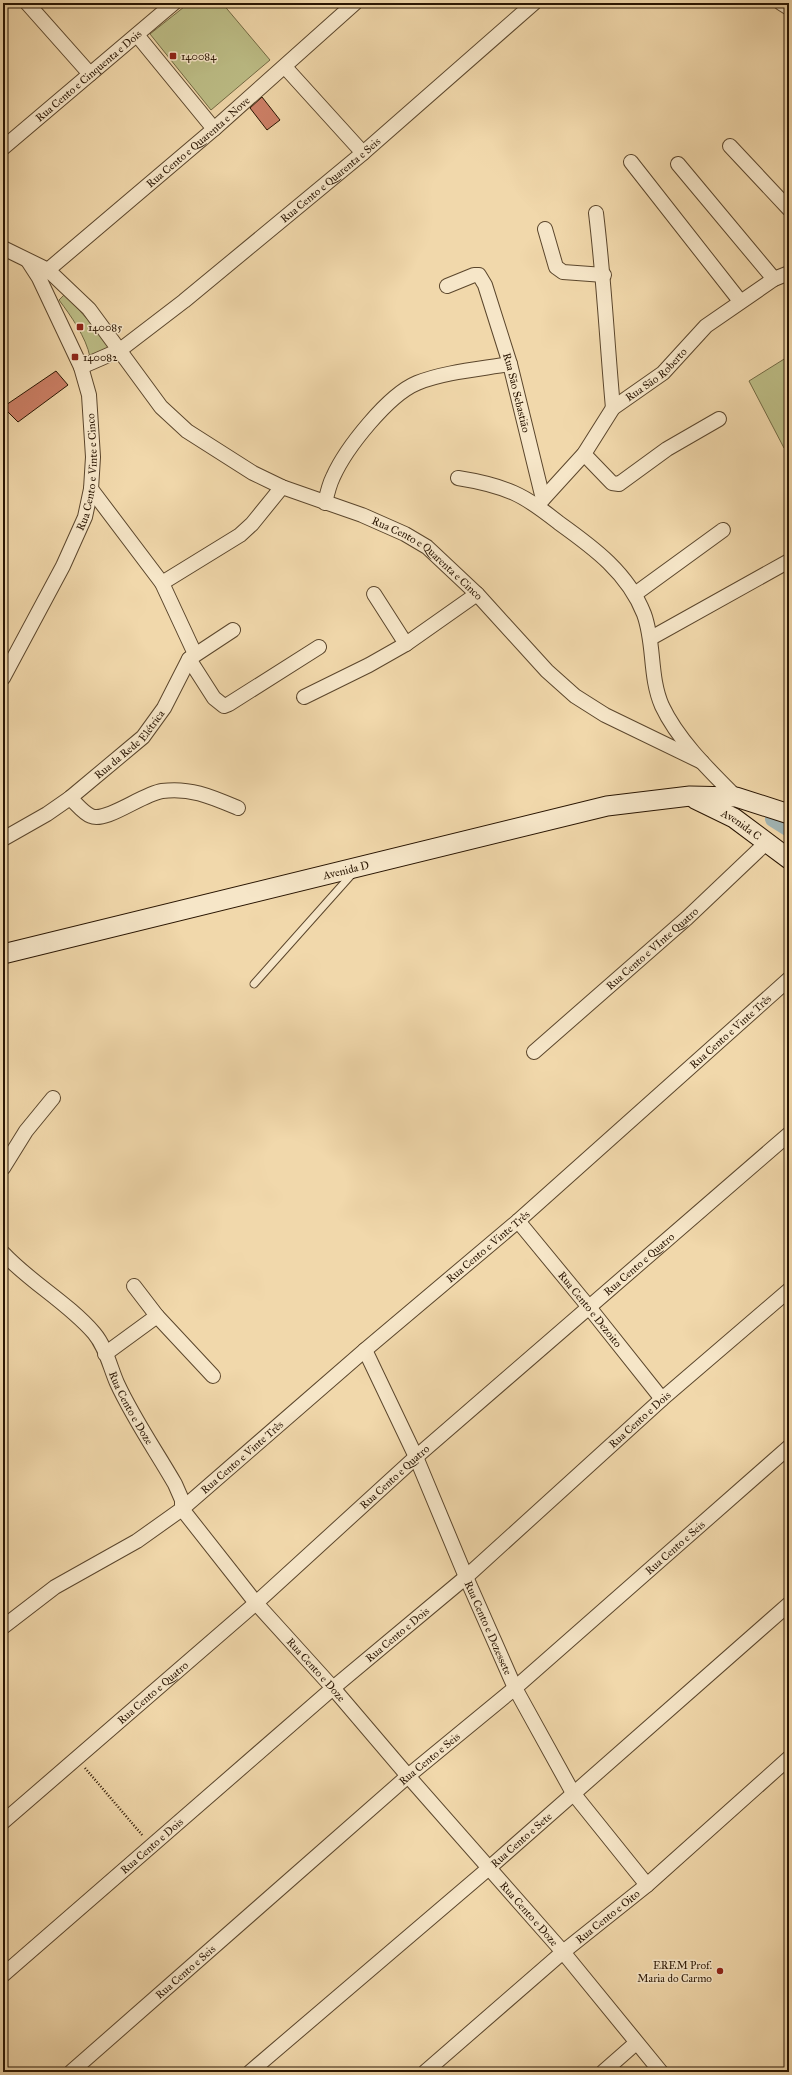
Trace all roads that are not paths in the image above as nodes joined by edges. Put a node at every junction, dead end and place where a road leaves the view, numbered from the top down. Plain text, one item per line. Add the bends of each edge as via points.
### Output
1 (27, 3) edge
2 (174, 3) edge
3 (355, 3) edge
4 (534, 3) edge
5 (781, 3) edge
6 (789, 8) edge
7 (137, 35) junction
8 (285, 67) junction
9 (90, 74) junction
10 (214, 129) junction
11 (730, 146) dead end
12 (3, 148) edge
13 (363, 153) junction
14 (631, 162) dead end
15 (678, 164) dead end
16 (789, 209) edge
17 (596, 213) dead end
18 (545, 229) dead end
19 (3, 248) edge
20 (789, 273) edge
21 (43, 274) junction
22 (604, 275) junction
23 (774, 279) junction
24 (447, 286) dead end
25 (740, 301) junction
26 (120, 350) junction
27 (510, 364) junction
28 (81, 367) junction
29 (613, 408) junction
30 (719, 419) dead end
31 (584, 454) junction
32 (458, 478) dead end
33 (282, 487) junction
34 (91, 489) junction
35 (325, 503) junction
36 (541, 503) junction
37 (722, 530) dead end
38 (789, 561) edge
39 (162, 583) junction
40 (374, 594) dead end
41 (477, 594) junction
42 (635, 594) junction
43 (233, 630) dead end
44 (651, 638) junction
45 (406, 644) junction
46 (319, 648) dead end
47 (192, 656) junction
48 (3, 678) edge
49 (304, 697) dead end
50 (702, 762) junction
51 (690, 796) junction
52 (736, 797) junction
53 (70, 798) junction
54 (238, 808) dead end
55 (789, 814) edge
56 (3, 839) edge
57 (767, 842) junction
58 (789, 859) edge
59 (360, 865) junction
60 (3, 954) edge
61 (789, 979) edge
62 (254, 984) dead end
63 (534, 1052) dead end
64 (53, 1098) dead end
65 (789, 1134) edge
66 (3, 1168) edge
67 (518, 1221) junction
68 (3, 1253) edge
69 (134, 1286) dead end
70 (789, 1290) edge
71 (588, 1306) junction
72 (157, 1316) junction
73 (366, 1350) junction
74 (105, 1354) junction
75 (213, 1376) dead end
76 (662, 1399) junction
77 (789, 1447) edge
78 (416, 1457) junction
79 (182, 1509) junction
80 (466, 1577) junction
81 (256, 1603) junction
82 (789, 1604) edge
83 (3, 1627) edge
84 (333, 1688) junction
85 (515, 1688) junction
86 (789, 1758) edge
87 (408, 1776) junction
88 (573, 1793) junction
89 (3, 1822) edge
90 (489, 1868) junction
91 (647, 1885) junction
92 (563, 1952) junction
93 (3, 1975) edge
94 (636, 2043) junction
95 (70, 2072) edge
96 (250, 2072) edge
97 (425, 2072) edge
98 (603, 2072) edge
99 (661, 2072) edge

1 - 9 street
2 - 7 street, Rua Cento e Cinquenta e Dois
3 - 8 street, Rua Cento e Quarenta e Nove
4 - 13 street, Rua Cento e Quarenta e Seis
5 - 6 street
7 - 9 street, Rua Cento e Cinquenta e Dois
7 - 10 street
8 - 10 street, Rua Cento e Quarenta e Nove
8 - 13 street
9 - 12 street, Rua Cento e Cinquenta e Dois
10 - 21 street, Rua Cento e Quarenta e Nove
11 - 16 street
13 - 26 street, Rua Cento e Quarenta e Seis via 184,301
14 - 25 street
15 - 23 street
17 - 22 street
18 - 22 street via 559,270
19 - 21 street, Rua Cento e Vinte e Cinco via 28,261
20 - 23 street, Rua São Roberto
21 - 26 street, Rua Cento e Quarenta e Cinco via 89,309
21 - 28 street, Rua Cento e Vinte e Cinco
22 - 29 street
23 - 25 street, Rua São Roberto
24 - 27 street, Rua São Sebastião via 479,275 485,285
25 - 29 street, Rua São Roberto via 706,326 663,373
26 - 28 street, Rua Cento e Quarenta e Seis
26 - 33 street, Rua Cento e Quarenta e Cinco via 160,407 187,431 253,473
27 - 35 street via 427,380 401,392 360,435 344,457 332,478
27 - 36 street, Rua São Sebastião
28 - 34 street, Rua Cento e Vinte e Cinco via 89,395 92,425
29 - 31 street, Rua São Roberto
30 - 31 street via 667,449 619,484 612,483
31 - 36 street, Rua São Roberto
32 - 36 street via 489,484
33 - 35 street, Rua Cento e Quarenta e Cinco
33 - 39 street via 240,535
34 - 39 street
34 - 48 street, Rua Cento e Vinte e Cinco via 85,517 63,566
35 - 41 street, Rua Cento e Quarenta e Cinco via 362,515 404,534 427,548
36 - 42 street via 600,553 620,573
37 - 42 street
38 - 44 street
39 - 47 street
40 - 45 street
41 - 45 street
41 - 50 street, Rua Cento e Quarenta e Cinco via 547,671 575,696 605,715
42 - 44 street
43 - 47 street
44 - 50 street via 654,686 662,707 674,727
45 - 49 street
46 - 47 street via 224,706 214,698
47 - 53 street, Rua da Rede Elétrica via 164,708 143,737
50 - 52 street
51 - 52 main road, Avenida D
51 - 57 main road, Avenida C via 734,818
51 - 59 main road, Avenida D via 607,806
52 - 55 main road, Avenida D
53 - 54 street via 90,816 99,818 142,797 172,790 189,790 204,794
53 - 56 street, Rua da Rede Elétrica
57 - 58 main road, Avenida C
57 - 63 street, Rua Cento e VInte Quatro via 687,918
59 - 60 main road, Avenida D
59 - 62 lane
61 - 67 street, Rua Cento e Vinte Três
64 - 66 street via 26,1131
65 - 71 street, Rua Cento e Quatro
67 - 71 street, Rua Cento e Dezoito
67 - 73 street, Rua Cento e Vinte Três
68 - 74 street, Rua Cento e Doze via 21,1271 67,1306 95,1334
69 - 72 street
70 - 76 street, Rua Cento e Dois
71 - 76 street, Rua Cento e Dezoito
71 - 78 street, Rua Cento e Quatro
72 - 74 street
72 - 75 street
73 - 78 street, Rua Cento e Dezessete
73 - 79 street, Rua Cento e Vinte Três
74 - 79 street, Rua Cento e Doze via 117,1384 175,1484 182,1500
76 - 80 street, Rua Cento e Dois
77 - 85 street, Rua Cento e Seis
78 - 80 street, Rua Cento e Dezessete
78 - 81 street, Rua Cento e Quatro
79 - 81 street, Rua Cento e Doze
79 - 83 street, Rua Cento e Vinte Três via 137,1541 55,1587
80 - 84 street, Rua Cento e Dois
80 - 85 street, Rua Cento e Dezessete
81 - 84 street, Rua Cento e Doze
81 - 89 street, Rua Cento e Quatro
82 - 88 street, Rua Cento e Sete
84 - 87 street, Rua Cento e Doze
84 - 93 street, Rua Cento e Dois
85 - 87 street, Rua Cento e Seis
85 - 88 street, Rua Cento e Dezessete
86 - 91 street, Rua Cento e Oito
87 - 90 street, Rua Cento e Doze
87 - 95 street, Rua Cento e Seis
88 - 90 street, Rua Cento e Sete
88 - 91 street, Rua Cento e Dezessete
90 - 92 street, Rua Cento e Doze
90 - 96 street, Rua Cento e Sete
91 - 92 street, Rua Cento e Oito
92 - 94 street, Rua Cento e Doze
92 - 97 street, Rua Cento e Oito
94 - 98 street
94 - 99 street, Rua Cento e Doze

